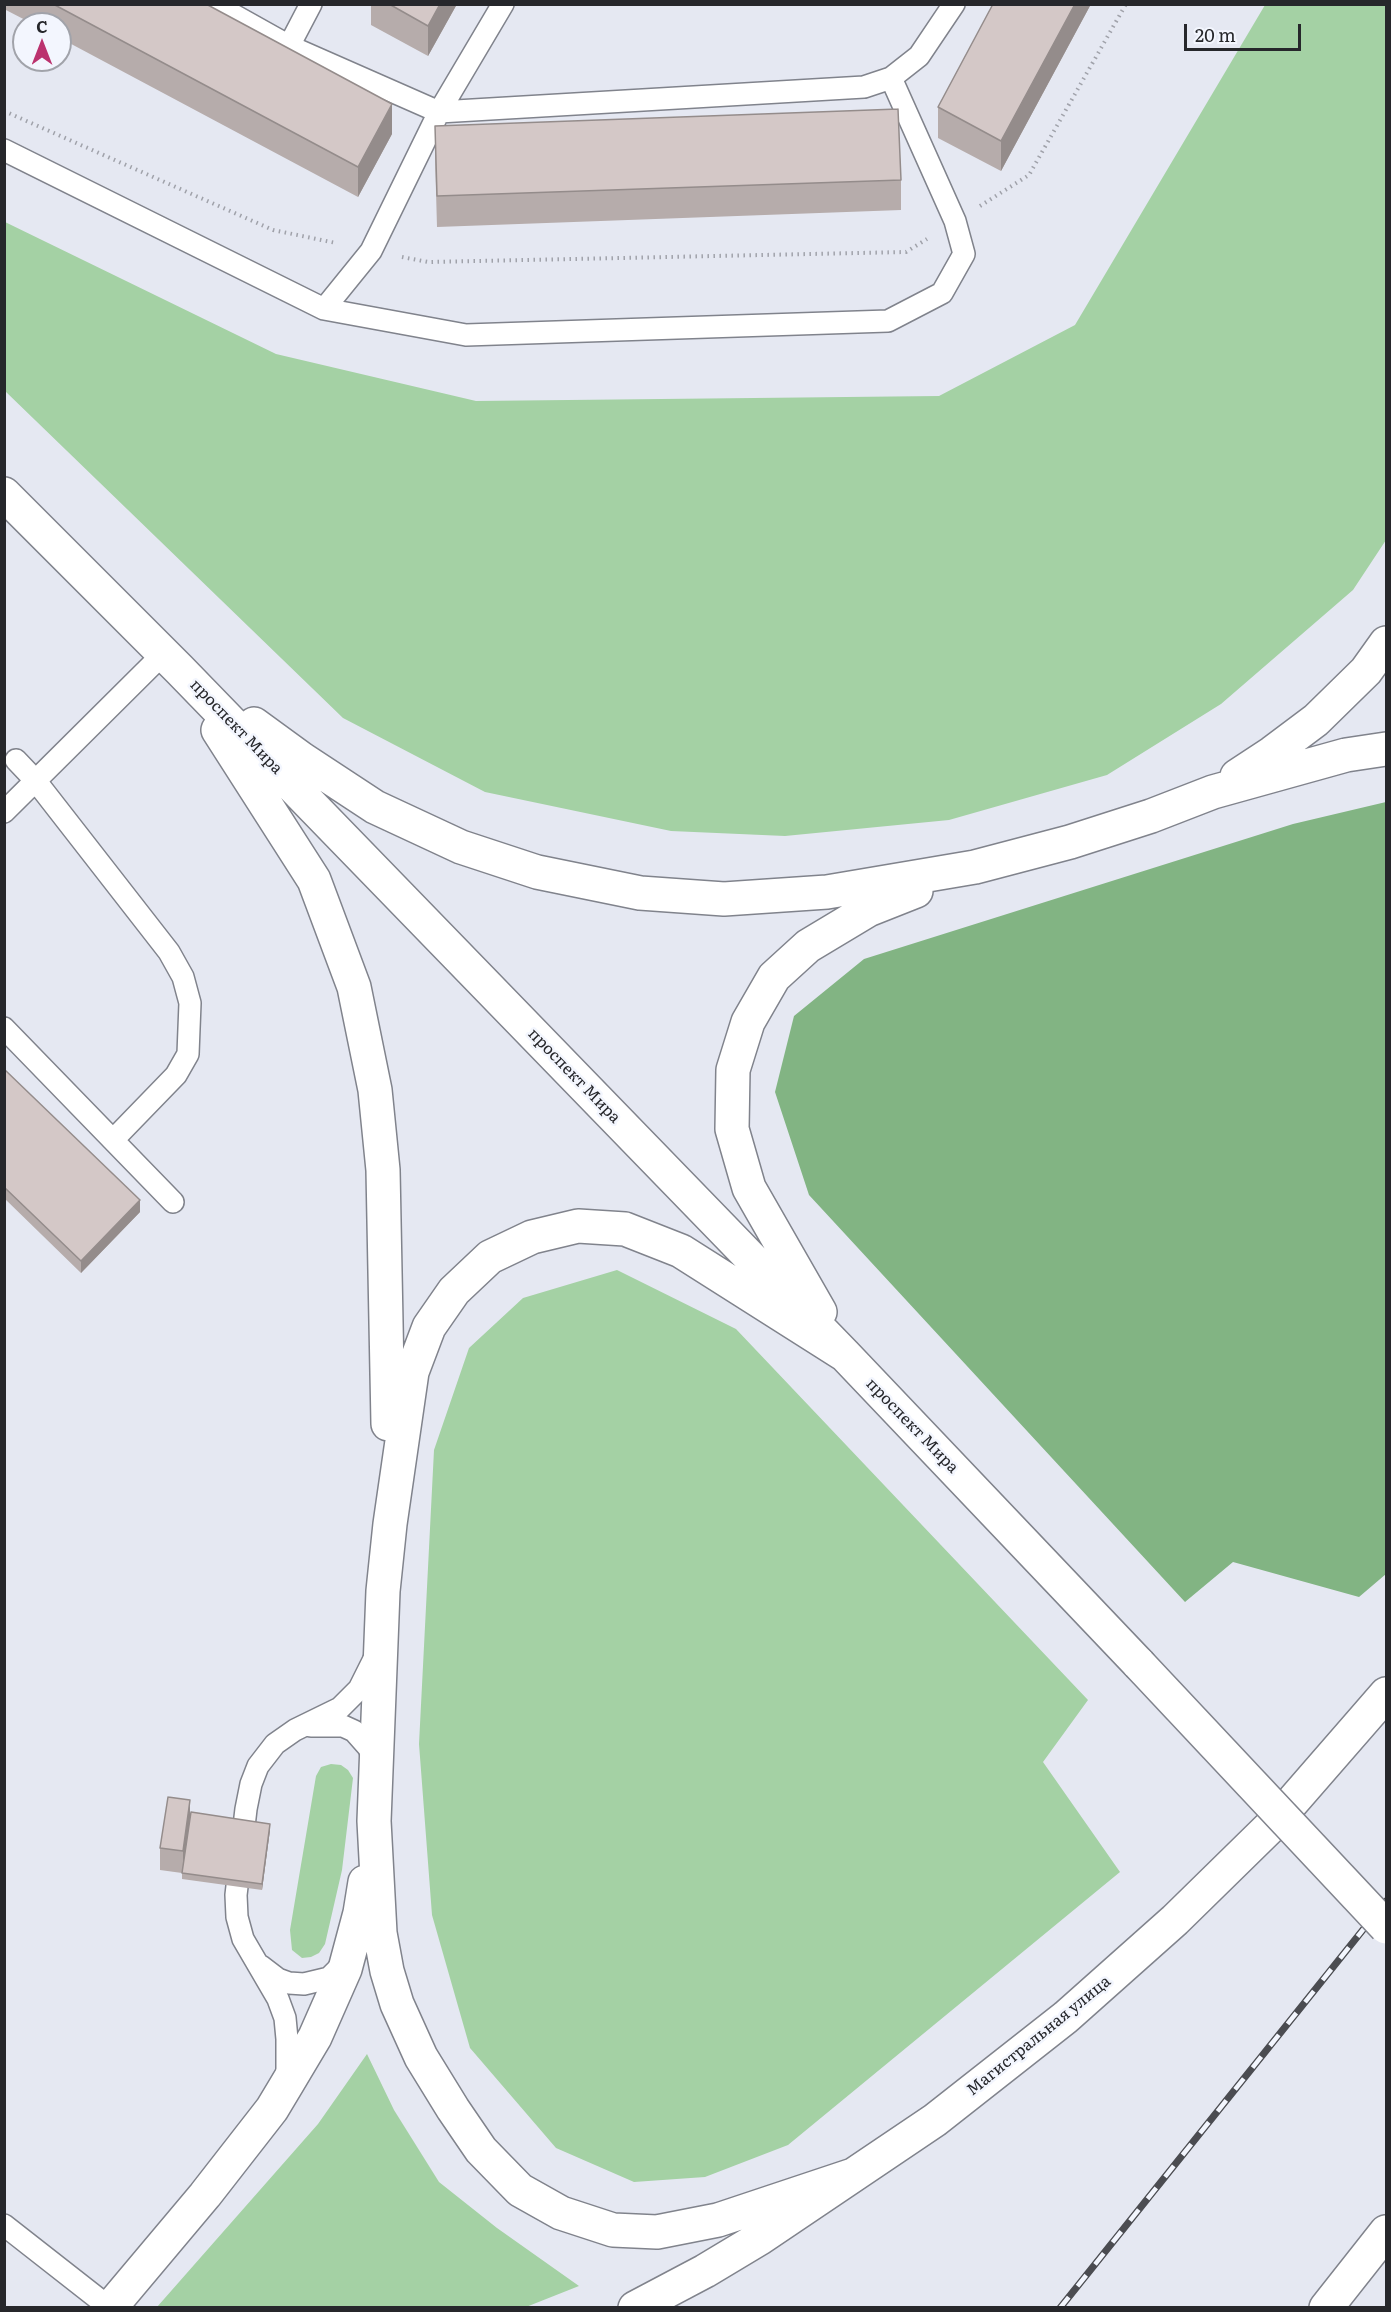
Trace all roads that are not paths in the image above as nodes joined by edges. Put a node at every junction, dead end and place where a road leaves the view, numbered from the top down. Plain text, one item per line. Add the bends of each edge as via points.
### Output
1 (214, 4) edge
2 (311, 4) edge
3 (503, 4) edge
4 (954, 4) edge
5 (289, 46) junction
6 (891, 78) junction
7 (439, 112) junction
8 (4, 150) edge
9 (324, 309) junction
10 (4, 494) edge
11 (1386, 643) edge
12 (172, 662) junction
13 (1386, 749) edge
14 (16, 760) dead end
15 (35, 780) junction
16 (1213, 792) junction
17 (4, 812) edge
18 (975, 867) junction
19 (4, 1028) edge
20 (113, 1140) junction
21 (173, 1202) dead end
22 (845, 1355) junction
23 (390, 1524) junction
24 (382, 1640) junction
25 (1386, 1694) edge
26 (295, 1730) junction
27 (376, 1772) junction
28 (374, 1821) junction
29 (1386, 1927) edge
30 (254, 1959) junction
31 (348, 1959) junction
32 (286, 2084) junction
33 (853, 2175) junction
34 (4, 2225) edge
35 (1386, 2232) edge
36 (1341, 2295) edge
37 (110, 2307) edge
38 (635, 2307) edge
39 (1326, 2307) edge

1 - 5 lane
2 - 5 lane
3 - 7 lane
4 - 6 lane via 919,56
5 - 7 lane
6 - 7 lane via 864,87
6 - 9 lane via 955,221 964,254 942,293 888,321 466,335
7 - 9 lane via 371,251
8 - 9 lane
10 - 12 main road, проспект Мира
11 - 16 main road via 1366,671 1316,720
12 - 15 lane
12 - 18 main road via 302,759 375,807 461,847 537,872 640,893 724,899 827,892
12 - 22 main road, проспект Мира
12 - 23 main road via 314,880 354,987 375,1090 383,1170
13 - 16 main road via 1346,755
14 - 15 lane
15 - 17 lane
15 - 20 lane via 169,952 183,977 190,1003 188,1054 176,1076
16 - 18 main road via 1080,839
18 - 22 main road via 868,910 808,946 774,977 748,1022 733,1070 732,1129 749,1188
19 - 20 lane
20 - 21 lane
22 - 23 main road via 681,1251 625,1229 578,1226 532,1237 490,1257 454,1291 429,1327 412,1372
22 - 29 main road, проспект Мира, bridge
23 - 24 main road
24 - 26 lane via 359,1689 340,1708
24 - 27 main road
25 - 33 main road, Магистральная улица via 1273,1824 1175,1920 1066,2017 935,2120
26 - 27 lane via 328,1724 354,1731 369,1748
26 - 30 lane via 274,1744 258,1766 246,1809 237,1917
27 - 28 main road
28 - 31 main road via 360,1913
28 - 33 main road via 380,1933 398,2004 421,2057 453,2109 481,2150 520,2190 561,2213 613,2230 657,2232 717,2220
30 - 31 lane via 278,1979 304,1984 329,1978
30 - 32 lane via 285,2018
31 - 32 main road via 315,2037
32 - 37 main road via 272,2109 205,2195
33 - 38 main road, Магистральная улица via 760,2238
34 - 37 lane
35 - 36 main road
36 - 39 main road

